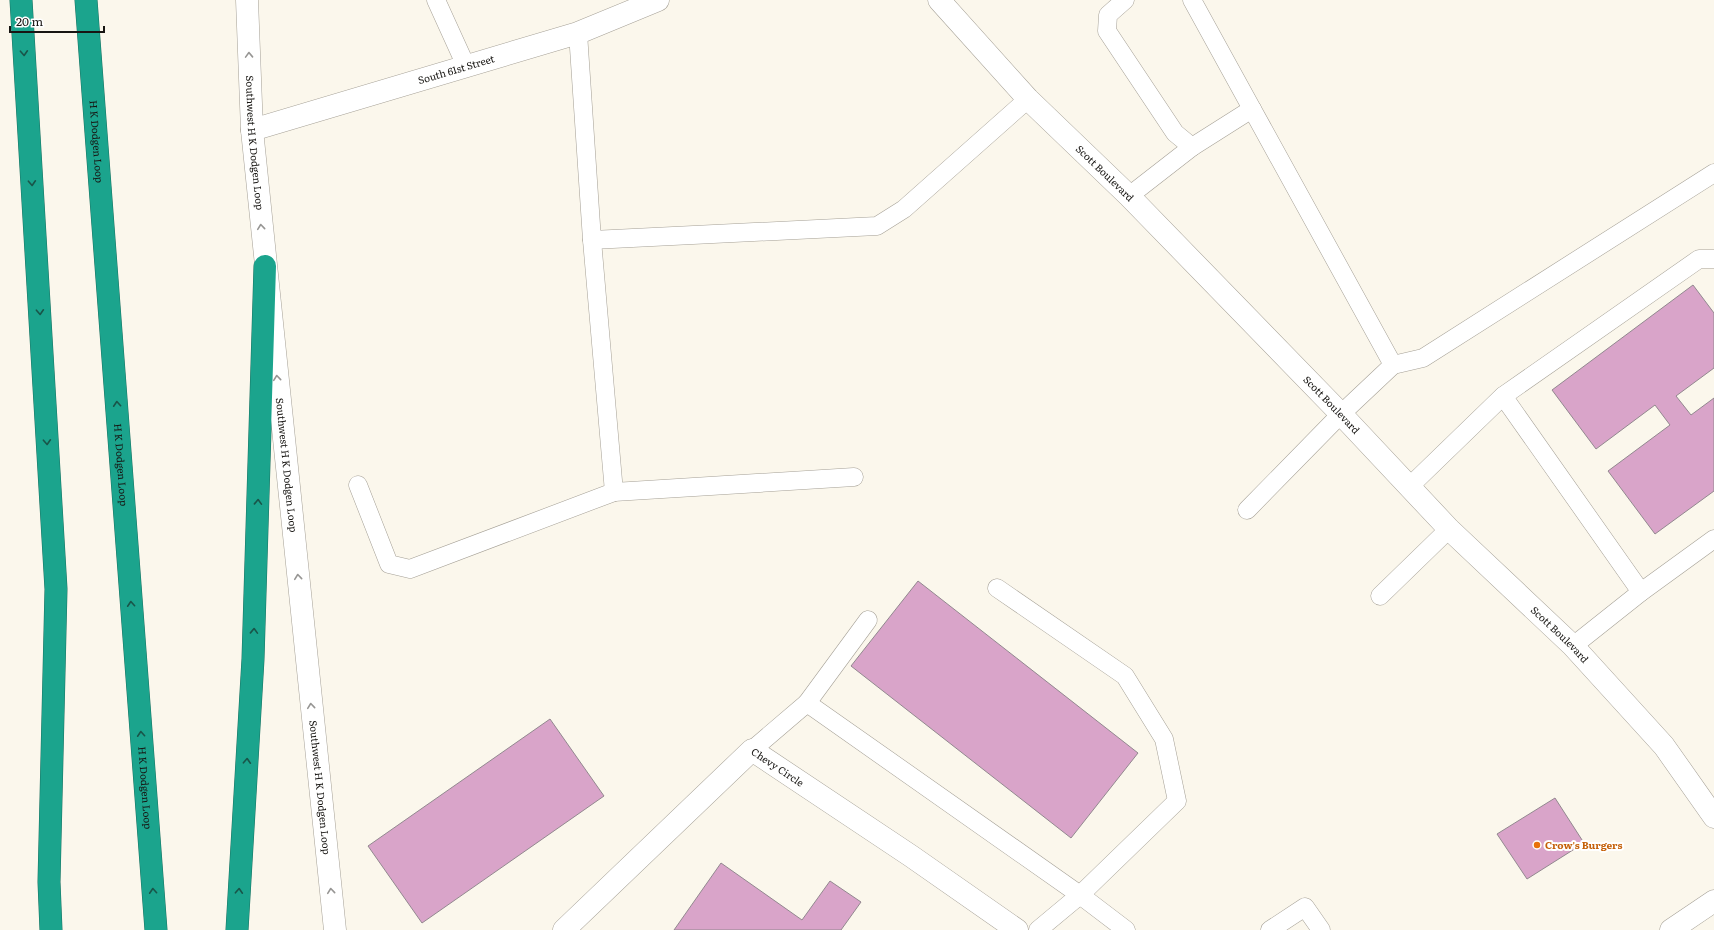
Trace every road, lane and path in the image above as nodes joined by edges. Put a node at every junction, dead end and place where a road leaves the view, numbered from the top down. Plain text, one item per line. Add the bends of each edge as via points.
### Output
1 (21, 0) edge
2 (86, 0) edge
3 (247, 0) edge
4 (436, 0) edge
5 (658, 0) edge
6 (939, 0) edge
7 (1125, 0) edge
8 (1192, 0) edge
9 (578, 33) junction
10 (466, 66) junction
11 (1028, 99) junction
12 (1252, 109) junction
13 (252, 130) junction
14 (1192, 147) junction
15 (1714, 173) edge
16 (1129, 196) junction
17 (592, 240) junction
18 (1714, 259) edge
19 (265, 266) junction
20 (1393, 365) junction
21 (1503, 396) junction
22 (1342, 414) junction
23 (854, 477) dead end
24 (358, 485) dead end
25 (1410, 487) junction
26 (614, 492) junction
27 (1247, 510) dead end
28 (1449, 529) junction
29 (1714, 539) edge
30 (997, 588) dead end
31 (1641, 592) junction
32 (1380, 596) dead end
33 (868, 620) dead end
34 (1573, 646) junction
35 (807, 703) junction
36 (752, 750) junction
37 (1714, 817) edge
38 (1080, 895) junction
39 (1714, 901) edge
40 (51, 930) edge
41 (156, 930) edge
42 (237, 930) edge
43 (335, 930) edge
44 (564, 930) edge
45 (1017, 930) edge
46 (1038, 930) edge
47 (1126, 930) edge
48 (1270, 930) edge
49 (1321, 930) edge
50 (1671, 930) edge

1 -> 40 highway via 56,589
41 -> 2 highway, H K Dodgen Loop
13 -> 3 street, Southwest H K Dodgen Loop
4 - 10 lane
5 - 9 street, South 61st Street
6 - 11 street, Scott Boulevard
7 - 14 lane via 1108,15 1107,31 1175,133
8 - 12 lane
9 - 10 street, South 61st Street
9 - 17 lane
10 - 13 street, South 61st Street
11 - 16 street, Scott Boulevard
11 - 17 lane via 904,209 877,226
12 - 14 lane
12 - 20 lane
19 -> 13 street, Southwest H K Dodgen Loop
14 - 16 lane
15 - 20 lane via 1423,358
16 - 22 street, Scott Boulevard
17 - 26 lane
18 - 21 lane via 1699,259
42 -> 19 highway via 253,659
43 -> 19 street, Southwest H K Dodgen Loop
20 - 22 lane
21 - 25 lane
21 - 31 lane
22 - 25 street, Scott Boulevard
22 - 27 lane
23 - 26 lane
24 - 26 lane via 389,564 410,569
25 - 28 street, Scott Boulevard
28 - 32 lane
28 - 34 street, Scott Boulevard
29 - 31 lane
30 - 38 lane via 1125,676 1164,739 1177,801
31 - 34 lane
33 - 35 lane
34 - 37 street, Scott Boulevard via 1664,746
35 - 36 lane
35 - 38 lane
36 - 44 street, Chevy Circle
36 - 45 street, Chevy Circle
38 - 46 lane
38 - 47 lane
39 - 50 street
48 - 49 lane via 1305,907

